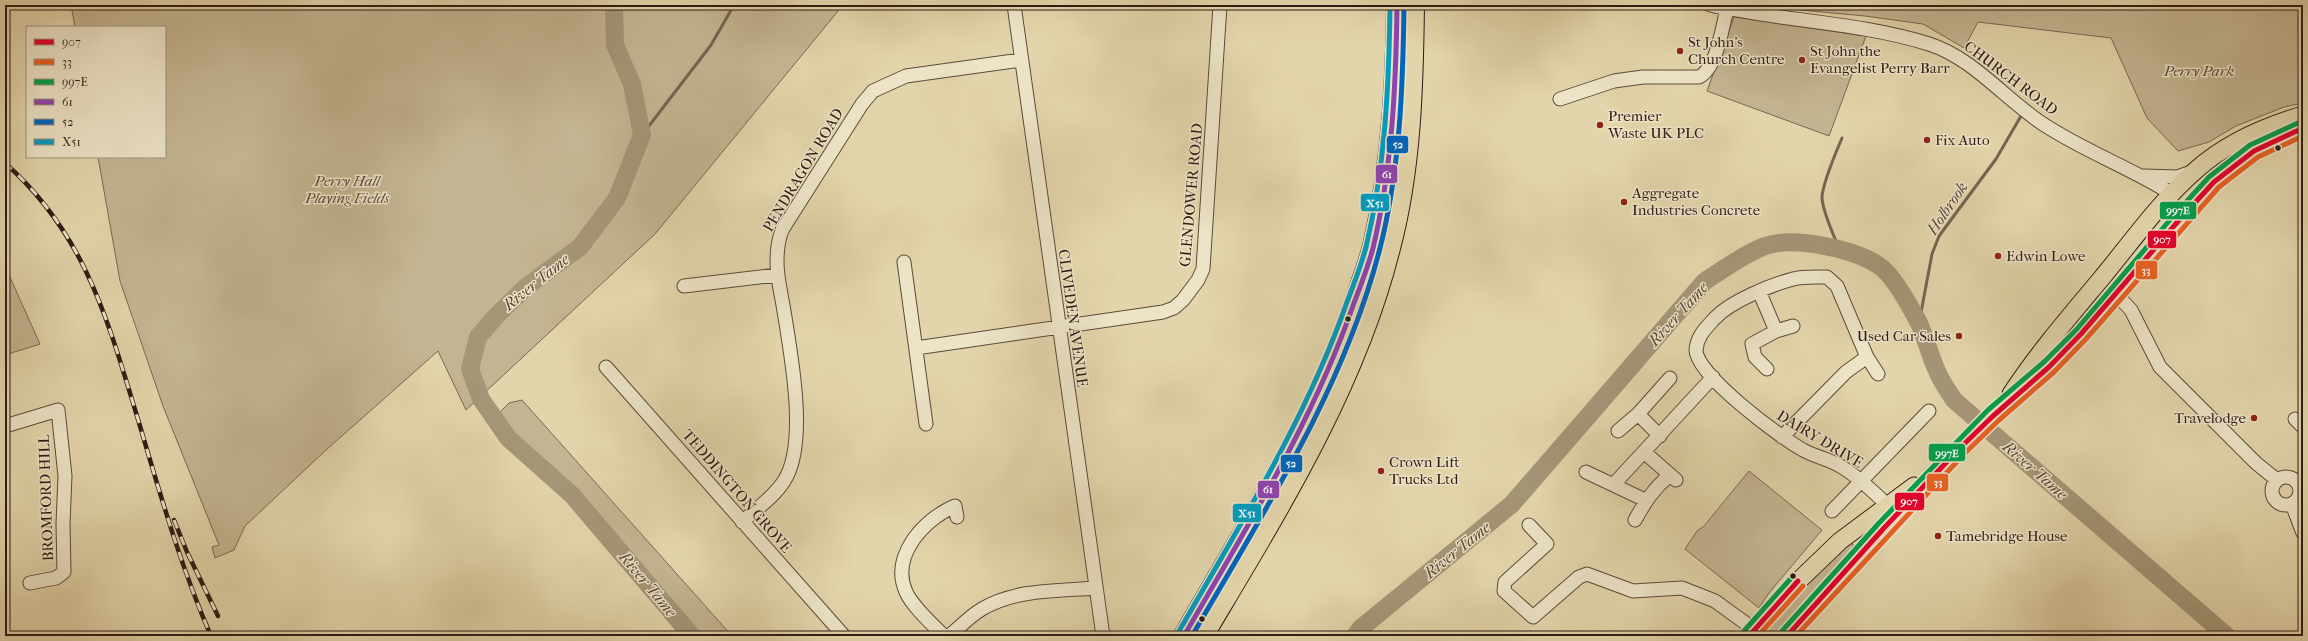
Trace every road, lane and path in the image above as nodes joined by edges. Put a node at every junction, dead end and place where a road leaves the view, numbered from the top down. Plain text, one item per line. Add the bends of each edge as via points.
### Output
1 (1014, 5) edge
2 (1220, 5) edge
3 (1397, 5) edge
4 (1414, 5) edge
5 (1710, 5) edge
6 (1727, 9) junction
7 (1021, 60) junction
8 (1560, 99) dead end
9 (2303, 116) edge
10 (2303, 128) edge
11 (2194, 171) junction
12 (2144, 176) junction
13 (2213, 180) junction
14 (2172, 194) junction
15 (904, 262) dead end
16 (777, 275) junction
17 (2100, 280) junction
18 (684, 286) dead end
19 (1759, 291) junction
20 (2117, 295) junction
21 (1793, 326) dead end
22 (1058, 328) junction
23 (1776, 332) junction
24 (916, 348) junction
25 (1867, 357) junction
26 (606, 367) dead end
27 (1767, 369) dead end
28 (1878, 374) dead end
29 (1713, 377) junction
30 (1670, 378) dead end
31 (2004, 404) junction
32 (1928, 411) dead end
33 (1638, 414) junction
34 (926, 424) dead end
35 (5, 426) edge
36 (1618, 431) dead end
37 (1660, 436) junction
38 (1782, 437) junction
39 (1644, 452) junction
40 (1950, 457) junction
41 (1586, 472) dead end
42 (2300, 478) edge
43 (2277, 480) junction
44 (1861, 482) junction
45 (1614, 484) junction
46 (1646, 500) junction
47 (2292, 504) junction
48 (1888, 506) junction
49 (1832, 511) dead end
50 (957, 517) dead end
51 (1635, 520) dead end
52 (742, 522) junction
53 (1528, 525) dead end
54 (1852, 530) junction
55 (2303, 533) edge
56 (1869, 545) junction
57 (30, 584) dead end
58 (1096, 588) junction
59 (1204, 633) edge
60 (1752, 633) edge
61 (844, 636) edge
62 (944, 636) edge
63 (949, 636) edge
64 (1103, 636) edge
65 (1184, 636) edge
66 (1787, 636) edge

1 - 7 street, CLIVEDEN AVENUE
2 - 22 street, GLENDOWER ROAD via 1203,269 1198,280 1174,308 1133,318
3 - 65 highway via 1391,139 1385,190 1374,243 1345,334 1297,437
4 - 59 highway via 1408,139 1401,194 1390,248 1360,344 1310,450
5 - 6 street, CHURCH ROAD
6 - 8 street via 1714,57 1706,74 1699,77 1643,77 1614,81
6 - 12 street, CHURCH ROAD via 1853,28 1929,44 1950,53 2042,123
7 - 16 street, PENDRAGON ROAD via 906,76 873,91 862,104 782,230 776,245
7 - 22 street, CLIVEDEN AVENUE
9 - 11 main road via 2282,122 2241,141
10 - 13 main road via 2260,147
11 - 12 street, CHURCH ROAD via 2177,177
11 - 14 main road
12 - 14 street, CHURCH ROAD
13 - 14 main road via 2181,196
13 - 20 main road via 2190,204
14 - 17 main road
15 - 24 street
16 - 18 street
16 - 52 street, PENDRAGON ROAD via 794,369 794,462 784,482
17 - 20 main road
17 - 31 main road via 2042,348
19 - 23 street
19 - 25 street, DAIRY DRIVE via 1794,279 1827,277 1837,286
19 - 29 street, DAIRY DRIVE via 1720,313 1699,336 1696,352 1703,366
20 - 31 main road via 2058,358 2032,383
20 - 43 street via 2131,310 2160,367 2256,463
21 - 23 street
22 - 24 street, GLENDOWER ROAD
22 - 58 street, CLIVEDEN AVENUE
23 - 27 street via 1752,344 1755,357
24 - 34 street
25 - 28 street, DAIRY DRIVE
25 - 38 street via 1846,372
26 - 52 street, TEDDINGTON GROVE
29 - 37 street
29 - 38 street, DAIRY DRIVE via 1748,411
30 - 33 street
31 - 40 main road
32 - 44 street
33 - 36 street
33 - 37 street
35 - 57 street, BROMFORD HILL via 58,410 65,476 63,524 66,564 64,572 56,578
37 - 39 street
38 - 44 street, DAIRY DRIVE via 1804,451 1841,466
39 - 45 street
39 - 46 street via 1673,478 1657,485
40 - 48 main road
40 - 56 main road
41 - 45 street
42 - 43 street via 2287,477
42 - 47 street via 2300,494
43 - 47 street via 2273,486 2273,494 2277,501 2283,505
44 - 48 street, DAIRY DRIVE
44 - 49 street
45 - 46 street
46 - 51 street
47 - 55 street
48 - 54 main road
50 - 62 street via 955,506 944,510 908,547 895,566 906,593
52 - 61 street, TEDDINGTON GROVE
53 - 60 street via 1547,544 1505,582 1504,591 1533,617 1579,577 1587,574 1633,591 1682,588 1714,601
54 - 56 main road
54 - 60 main road via 1789,590
56 - 66 main road
58 - 63 street via 1001,600 982,609
58 - 64 street, CLIVEDEN AVENUE

